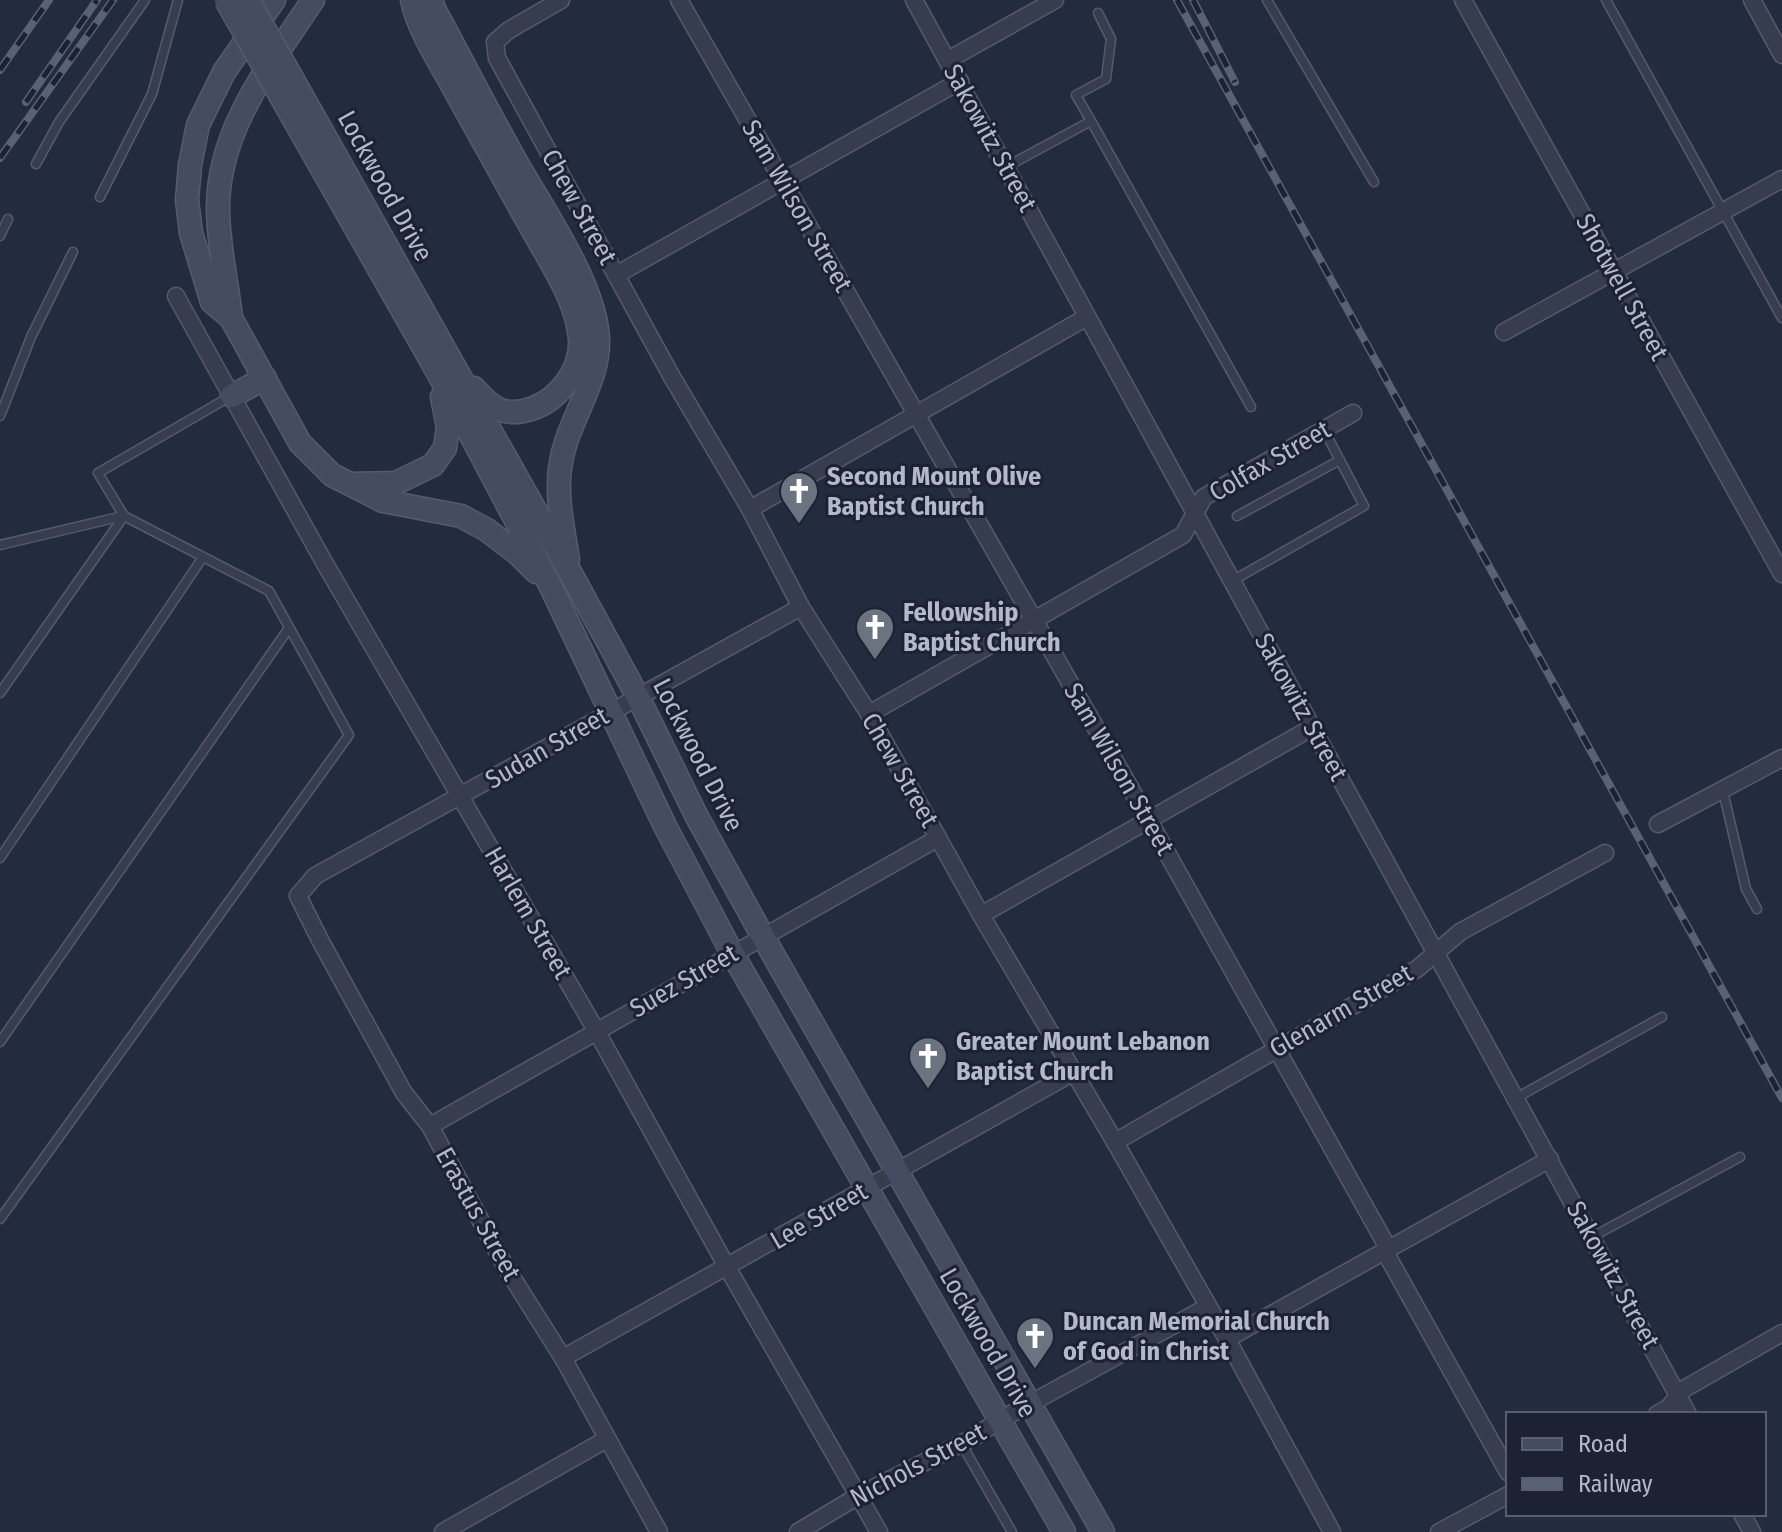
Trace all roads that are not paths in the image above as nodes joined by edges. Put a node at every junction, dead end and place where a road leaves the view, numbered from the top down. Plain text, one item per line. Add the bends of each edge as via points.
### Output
1 (145, 0) edge
2 (178, 0) edge
3 (226, 0) edge
4 (248, 0) edge
5 (274, 0) edge
6 (313, 0) edge
7 (412, 0) edge
8 (432, 0) edge
9 (561, 0) edge
10 (679, 0) edge
11 (914, 0) edge
12 (1055, 0) edge
13 (1267, 0) edge
14 (1463, 0) edge
15 (1606, 0) edge
16 (1752, 0) edge
17 (1098, 13) dead end
18 (1782, 55) edge
19 (948, 60) junction
20 (960, 81) junction
21 (1091, 121) junction
22 (36, 164) dead end
23 (331, 166) junction
24 (1006, 167) junction
25 (1782, 179) edge
26 (783, 181) junction
27 (1374, 182) dead end
28 (100, 197) dead end
29 (1723, 211) junction
30 (8, 219) dead end
31 (0, 236) edge
32 (73, 252) dead end
33 (1613, 271) junction
34 (616, 275) junction
35 (176, 296) dead end
36 (1087, 317) junction
37 (231, 318) junction
38 (1782, 318) edge
39 (1504, 332) dead end
40 (443, 366) junction
41 (265, 378) junction
42 (232, 396) junction
43 (1251, 407) dead end
44 (1353, 413) dead end
45 (0, 416) edge
46 (916, 416) junction
47 (1324, 430) junction
48 (1340, 460) junction
49 (351, 484) junction
50 (750, 509) junction
51 (1194, 514) junction
52 (124, 516) junction
53 (1237, 516) dead end
54 (0, 545) edge
55 (203, 557) junction
56 (570, 572) junction
57 (1782, 574) edge
58 (1232, 581) junction
59 (551, 587) junction
60 (801, 607) junction
61 (1034, 618) junction
62 (289, 628) junction
63 (0, 693) edge
64 (638, 697) junction
65 (609, 711) junction
66 (869, 714) junction
67 (1313, 727) junction
68 (1782, 758) edge
69 (1723, 791) junction
70 (460, 797) junction
71 (1148, 819) junction
72 (1658, 824) dead end
73 (938, 838) junction
74 (1605, 853) dead end
75 (0, 858) edge
76 (298, 896) joint
77 (1757, 909) dead end
78 (981, 915) junction
79 (762, 935) junction
80 (1435, 951) junction
81 (732, 953) junction
82 (1662, 1017) dead end
83 (597, 1032) junction
84 (0, 1042) edge
85 (1276, 1049) junction
86 (1074, 1072) junction
87 (1516, 1098) junction
88 (430, 1126) junction
89 (1115, 1142) junction
90 (1740, 1157) dead end
91 (1550, 1159) junction
92 (897, 1172) junction
93 (866, 1188) junction
94 (0, 1219) edge
95 (1592, 1237) junction
96 (1386, 1249) junction
97 (727, 1267) junction
98 (1207, 1307) junction
99 (1782, 1333) edge
100 (1227, 1339) junction
101 (563, 1358) junction
102 (1678, 1395) junction
103 (1031, 1405) junction
104 (1661, 1412) edge
105 (1687, 1412) edge
106 (1000, 1420) junction
107 (607, 1439) junction
108 (961, 1443) junction
109 (1506, 1468) edge
110 (858, 1496) junction
111 (1506, 1496) edge
112 (443, 1532) edge
113 (659, 1532) edge
114 (798, 1532) edge
115 (879, 1532) edge
116 (1012, 1532) edge
117 (1064, 1532) edge
118 (1103, 1532) edge
119 (1332, 1532) edge
120 (1439, 1532) edge

1 - 22 lane via 59,122
2 - 28 lane via 152,94
3 - 23 main road, Lockwood Drive, bridge
4 - 23 main road, Lockwood Drive, bridge
5 - 37 main road via 224,72 198,125 190,165 187,200 200,268 212,302
6 - 37 main road via 245,104 230,138 218,207
7 - 40 main road via 438,60 559,276 580,341 577,363 554,396 514,414 491,407
8 - 56 main road via 584,284 597,322 594,366 561,459
9 - 34 street, Chew Street via 495,42 497,58
10 - 26 street, Sam Wilson Street
11 - 19 street, Sakowitz Street
12 - 19 street
13 - 27 lane
14 - 33 street, Shotwell Street
15 - 29 lane
16 - 18 street
17 - 21 lane via 1111,39 1106,79 1076,95
19 - 20 street, Sakowitz Street
20 - 24 street, Sakowitz Street
20 - 26 street
21 - 24 lane
21 - 43 lane
23 - 40 main road, Lockwood Drive
24 - 36 street, Sakowitz Street
25 - 29 street
26 - 34 street
26 - 46 street, Sam Wilson Street
29 - 33 street
29 - 38 lane
30 - 31 lane
32 - 45 lane
33 - 39 street
33 - 57 street, Shotwell Street
34 - 50 street, Chew Street
35 - 42 street, Harlem Street
36 - 46 street
36 - 51 street, Sakowitz Street
37 - 41 main road
40 - 49 main road via 448,427 445,448 433,465 396,483
40 - 56 main road, Lockwood Drive
40 - 59 main road, Lockwood Drive
41 - 42 main road
41 - 49 main road via 300,443 332,475
42 - 52 lane via 98,473
42 - 70 street, Harlem Street
44 - 47 street, Colfax Street
46 - 50 street
46 - 61 street, Sam Wilson Street
47 - 48 lane
47 - 51 street, Colfax Street via 1204,497
48 - 53 lane
48 - 58 lane via 1364,506
49 - 59 main road via 383,501 461,516 518,554
50 - 60 street, Chew Street
51 - 58 street, Sakowitz Street
51 - 61 street, Colfax Street via 1183,535
52 - 54 lane
52 - 55 lane
52 - 63 lane
55 - 62 lane via 269,591
55 - 75 lane
56 - 64 main road, Lockwood Drive
58 - 67 street, Sakowitz Street
59 - 65 main road, Lockwood Drive
60 - 64 street, Sudan Street
60 - 66 street, Chew Street
61 - 66 street, Colfax Street
61 - 71 street, Sam Wilson Street
62 - 84 lane
62 - 94 lane via 349,735
64 - 65 street, Sudan Street
64 - 79 main road, Lockwood Drive
65 - 70 street, Sudan Street
65 - 81 main road, Lockwood Drive
66 - 73 street, Chew Street
67 - 71 street
67 - 80 street, Sakowitz Street
68 - 69 street
69 - 72 street
69 - 77 lane via 1746,889
70 - 76 street, Sudan Street via 315,876
70 - 83 street, Harlem Street
71 - 78 street
71 - 85 street, Sam Wilson Street
73 - 78 street, Chew Street
73 - 79 street, Suez Street
74 - 80 street, Glenarm Street
76 - 88 street, Erastus Street via 404,1093
78 - 86 street, Chew Street
79 - 81 street, Suez Street
79 - 92 main road, Lockwood Drive
80 - 85 street, Glenarm Street via 1417,969
80 - 87 street, Sakowitz Street
81 - 83 street, Suez Street
81 - 93 main road, Lockwood Drive
82 - 87 lane
83 - 88 street, Suez Street
83 - 97 street, Harlem Street
85 - 89 street, Glenarm Street
85 - 96 street, Sam Wilson Street
86 - 89 street, Chew Street
86 - 92 street, Lee Street
87 - 91 street, Sakowitz Street
88 - 101 street, Erastus Street via 505,1266
89 - 98 street, Chew Street
90 - 95 lane
91 - 95 street, Sakowitz Street
91 - 96 street
92 - 93 street, Lee Street
92 - 103 main road, Lockwood Drive
93 - 97 street, Lee Street
93 - 106 main road, Lockwood Drive
95 - 102 street, Sakowitz Street
96 - 100 street
96 - 109 street, Sam Wilson Street
97 - 101 street, Lee Street
97 - 110 street, Harlem Street
98 - 100 street, Chew Street
98 - 103 street, Nichols Street
99 - 102 street
100 - 119 street, Chew Street
101 - 107 street, Erastus Street
102 - 104 street
102 - 105 street, Sakowitz Street
103 - 106 street, Nichols Street
103 - 118 main road, Lockwood Drive
106 - 108 street, Nichols Street
106 - 117 main road, Lockwood Drive
107 - 112 street
107 - 113 street, Erastus Street
108 - 110 street, Nichols Street
108 - 116 lane
110 - 114 street, Nichols Street
110 - 115 street, Harlem Street
111 - 120 street

